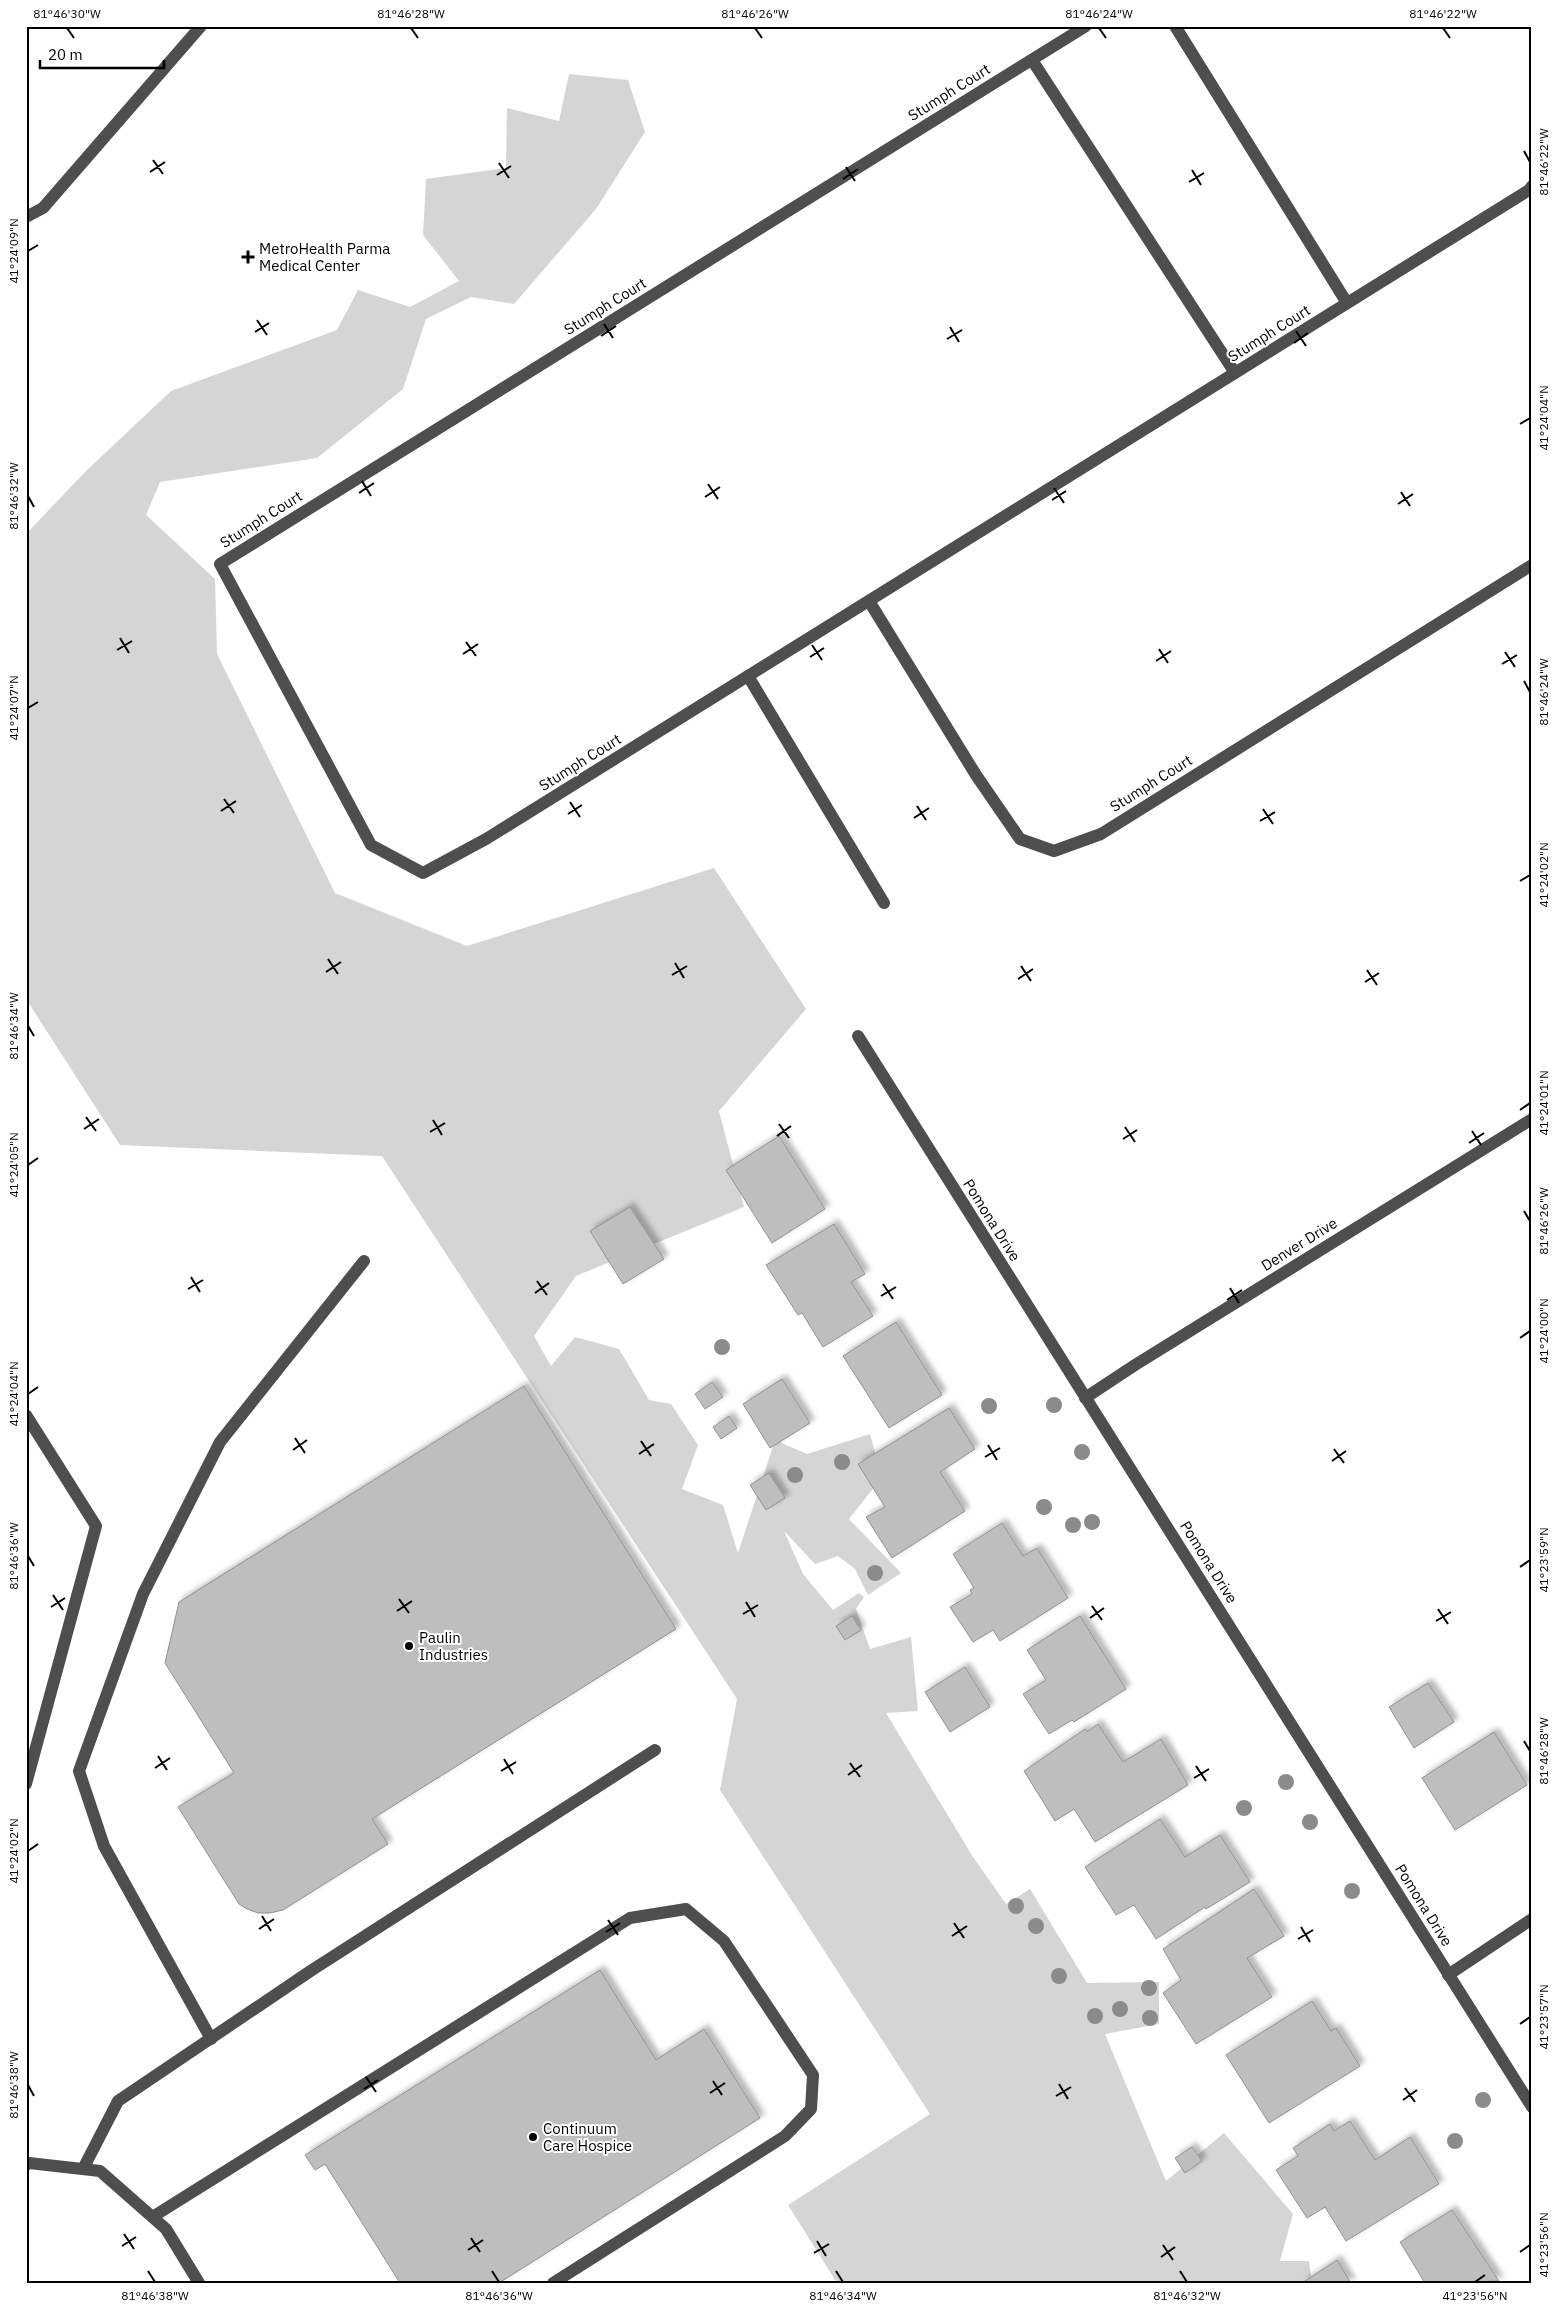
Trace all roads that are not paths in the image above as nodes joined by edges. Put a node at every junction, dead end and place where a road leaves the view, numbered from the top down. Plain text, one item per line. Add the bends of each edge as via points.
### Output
1 (201, 26) edge
2 (1086, 26) edge
3 (1175, 26) edge
4 (1032, 60) junction
5 (1532, 186) edge
6 (26, 217) edge
7 (1347, 304) junction
8 (1235, 373) junction
9 (1532, 565) edge
10 (869, 600) junction
11 (748, 676) junction
12 (884, 903) dead end
13 (858, 1036) dead end
14 (1532, 1119) edge
15 (364, 1261) dead end
16 (1085, 1398) junction
17 (26, 1415) edge
18 (655, 1750) dead end
19 (26, 1784) edge
20 (1532, 1919) edge
21 (1448, 1975) junction
22 (211, 2039) junction
23 (1532, 2107) edge
24 (26, 2165) edge
25 (83, 2169) junction
26 (154, 2216) junction
27 (199, 2283) edge
28 (553, 2283) edge

1 - 6 street via 43,208
2 - 4 street, Stumph Court
3 - 7 street
4 - 8 street
4 - 11 street, Stumph Court via 220,564 371,845 423,874 486,839
5 - 7 street, Stumph Court
7 - 8 street, Stumph Court
8 - 10 street, Stumph Court
9 - 10 street, Stumph Court via 1101,834 1054,852 1020,839 976,775
10 - 11 street, Stumph Court
11 - 12 street
13 - 16 street, Pomona Drive
14 - 16 street, Denver Drive
15 - 22 street via 220,1442 143,1594 80,1771 104,1846
16 - 21 street, Pomona Drive
17 - 19 street via 96,1526
18 - 22 street via 312,1970
20 - 21 street
21 - 23 street, Pomona Drive
22 - 25 street via 118,2101
24 - 25 street
25 - 26 street via 100,2170
26 - 27 street via 166,2229
26 - 28 street via 630,1918 686,1909 724,1941 813,2075 811,2108 785,2136

